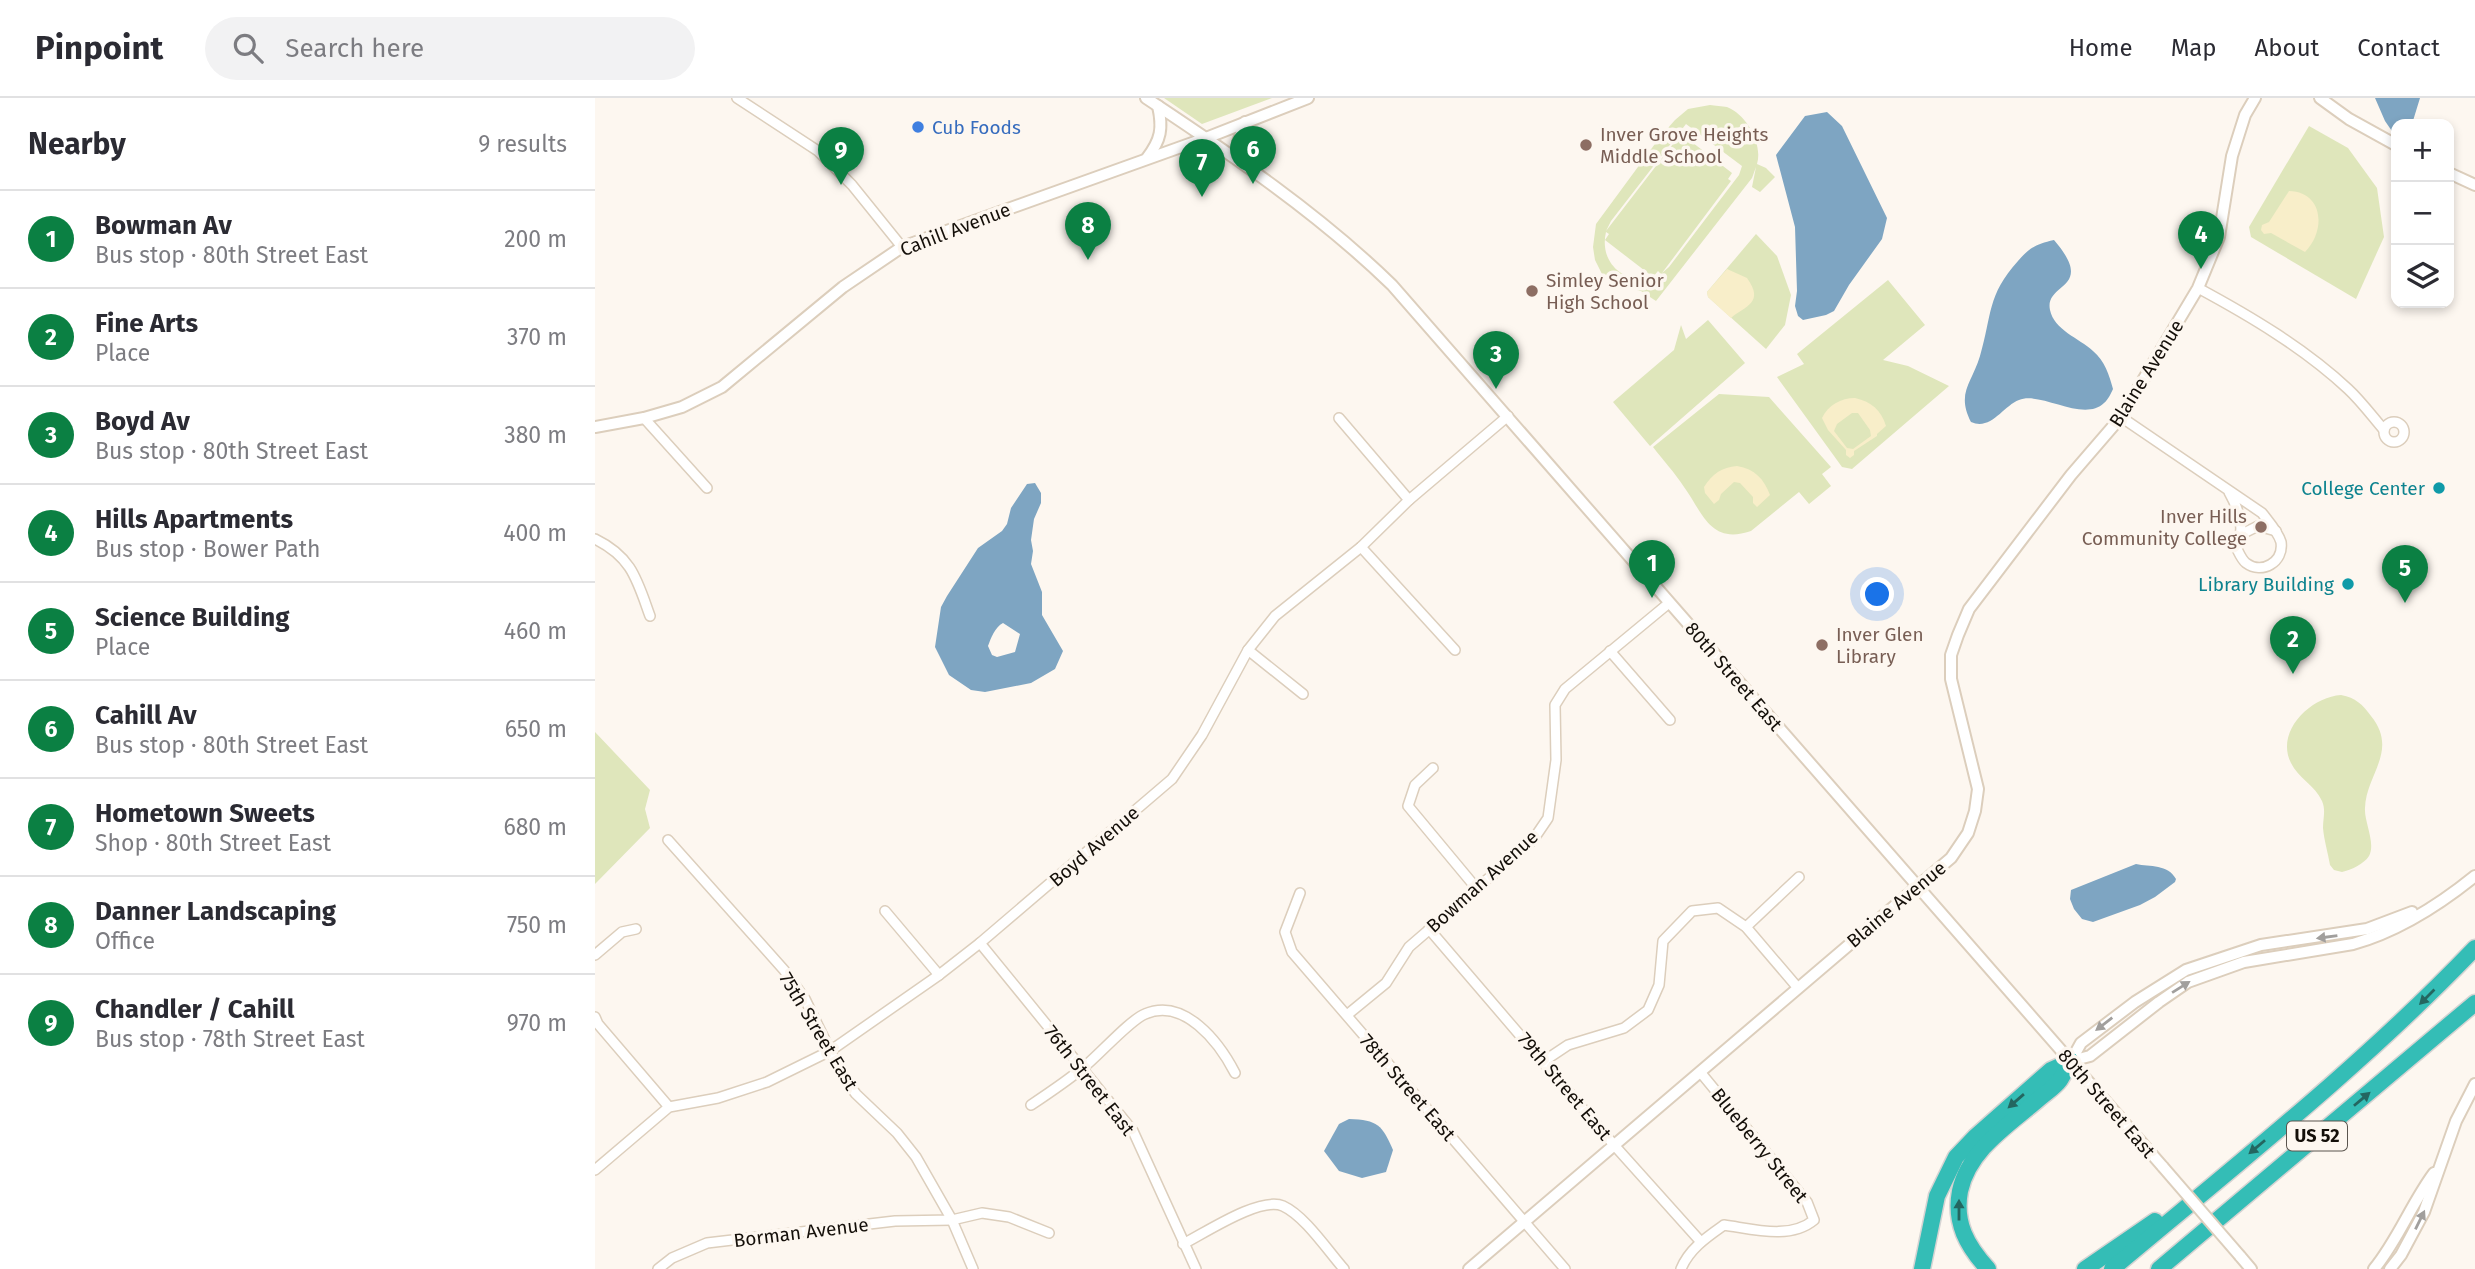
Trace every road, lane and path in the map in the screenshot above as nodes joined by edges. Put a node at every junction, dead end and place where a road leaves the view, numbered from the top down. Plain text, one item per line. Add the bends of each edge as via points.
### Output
1 (737, 98) edge
2 (1146, 98) edge
3 (1308, 98) edge
4 (2255, 98) edge
5 (2320, 98) edge
6 (1158, 106) junction
7 (1245, 122) junction
8 (1206, 138) junction
9 (2391, 142) edge
10 (1146, 160) junction
11 (1248, 168) junction
12 (2454, 176) edge
13 (2475, 186) edge
14 (902, 247) junction
15 (2198, 288) junction
16 (1508, 416) junction
17 (2121, 417) junction
18 (644, 418) junction
19 (1339, 418) dead end
20 (595, 427) edge
21 (2384, 430) dead end
22 (707, 488) dead end
23 (2229, 492) junction
24 (1409, 500) junction
25 (2276, 531) junction
26 (2242, 534) junction
27 (595, 539) edge
28 (1361, 547) junction
29 (1669, 603) junction
30 (650, 616) dead end
31 (1248, 650) junction
32 (1455, 650) dead end
33 (1610, 651) junction
34 (1303, 694) dead end
35 (1670, 720) dead end
36 (1433, 768) dead end
37 (668, 840) dead end
38 (2475, 876) edge
39 (1799, 877) dead end
40 (1918, 886) junction
41 (1477, 889) junction
42 (1300, 893) dead end
43 (885, 911) dead end
44 (1746, 927) junction
45 (636, 929) dead end
46 (1429, 929) junction
47 (980, 943) junction
48 (2475, 948) edge
49 (595, 955) edge
50 (939, 975) junction
51 (1798, 988) junction
52 (2475, 1003) edge
53 (1347, 1016) junction
54 (595, 1017) edge
55 (830, 1051) junction
56 (1544, 1060) junction
57 (2071, 1061) junction
58 (1083, 1068) junction
59 (1235, 1073) dead end
60 (1701, 1073) junction
61 (2475, 1084) edge
62 (1031, 1105) dead end
63 (669, 1107) junction
64 (1614, 1145) junction
65 (2439, 1165) junction
66 (2235, 1166) junction
67 (595, 1170) edge
68 (2255, 1189) junction
69 (952, 1220) junction
70 (1525, 1222) junction
71 (1049, 1233) dead end
72 (1701, 1242) junction
73 (1183, 1244) junction
74 (658, 1269) edge
75 (973, 1269) edge
76 (1196, 1269) edge
77 (1343, 1269) edge
78 (1469, 1269) edge
79 (1565, 1269) edge
80 (1681, 1269) edge
81 (1922, 1269) edge
82 (1988, 1269) edge
83 (2085, 1269) edge
84 (2112, 1269) edge
85 (2159, 1269) edge
86 (2174, 1269) edge
87 (2251, 1269) edge
88 (2374, 1269) edge
89 (2390, 1269) edge

1 - 14 street via 818,151
2 - 6 street, 80th Street East
3 - 7 street, Cahill Avenue
4 - 15 street, Blaine Avenue via 2232,156 2219,237
5 - 9 street
6 - 8 street, 80th Street East
6 - 10 street via 1161,134
7 - 8 street, Cahill Avenue
7 - 11 street via 1238,142
8 - 10 street, Cahill Avenue
8 - 11 street, 80th Street East
10 - 14 street, Cahill Avenue
11 - 16 street, 80th Street East via 1374,267
12 - 13 street
14 - 18 street, Cahill Avenue via 843,287 722,387 682,407
15 - 17 street, Blaine Avenue
15 - 21 street via 2247,314 2312,360 2348,389
16 - 24 street, Boyd Avenue
16 - 29 street, 80th Street East
17 - 23 street
17 - 40 street, Blaine Avenue via 1969,609 1951,655 1951,679 1978,789 1975,811 1968,833 1951,858
18 - 20 street, Cahill Avenue
18 - 22 street
19 - 24 street
23 - 25 street via 2247,500
23 - 26 street via 2240,513
24 - 28 street, Boyd Avenue
25 - 26 street via 2258,526
25 - 26 street via 2281,544 2278,559 2258,568 2245,563 2237,549
27 - 30 street via 624,558
28 - 31 street, Boyd Avenue via 1275,616
28 - 32 street
29 - 33 street, Bowman Avenue
29 - 40 street, 80th Street East
31 - 34 street
31 - 47 street, Boyd Avenue via 1202,735 1172,779
33 - 35 street
33 - 41 street, Bowman Avenue via 1565,689 1555,705 1556,760 1548,818 1532,841
36 - 41 street via 1415,785 1408,806
37 - 55 street, 75th Street East via 784,970 805,999
38 - 57 street via 2431,910 2369,939 2244,962 2188,982 2090,1056
39 - 44 street
40 - 51 street, Blaine Avenue
40 - 57 street, 80th Street East
41 - 46 street, Bowman Avenue
42 - 53 street, 78th Street East via 1286,932 1292,952
43 - 50 street
44 - 51 street
44 - 56 street via 1718,908 1692,911 1663,941 1659,985 1648,1010 1624,1028 1568,1045
45 - 49 street via 622,932
46 - 53 street, Bowman Avenue via 1409,947 1386,983
46 - 56 street, 79th Street East
47 - 50 street, Boyd Avenue
47 - 58 street, 76th Street East
48 -> 66 highway, US 52 via 2397,1026
50 - 55 street, Boyd Avenue
51 - 60 street, Blaine Avenue
68 -> 52 highway, US 52
53 - 70 street, 78th Street East
54 - 63 street
55 - 63 street, Boyd Avenue via 767,1082
55 - 69 street, 75th Street East via 856,1094 916,1157
56 - 64 street, 79th Street East
57 -> 81 highway via 2051,1070 1956,1157 1937,1196
82 -> 57 highway via 1971,1250 1959,1224 1964,1175 1986,1145 2060,1080
57 - 87 street, 80th Street East, bridge
58 - 59 street via 1143,1014 1161,1009 1179,1012 1198,1025 1226,1055
58 - 62 street
58 - 73 street, 76th Street East via 1133,1131
60 - 64 street, Blaine Avenue
60 - 72 street, Blueberry Street via 1807,1202 1814,1220 1804,1229 1776,1232 1724,1225
61 - 65 street
63 - 67 street
64 - 70 street, Blaine Avenue
64 - 72 street, 79th Street East
65 - 88 street
89 -> 65 street via 2424,1212
66 - 83 highway
66 - 84 highway, US 52
68 - 85 highway, US 52
68 - 86 highway
69 - 71 street, Borman Avenue via 982,1213 1009,1217
69 - 74 street, Borman Avenue via 890,1222 707,1242
69 - 75 street, 75th Street East
70 - 78 street, Blaine Avenue
70 - 79 street, 78th Street East
72 - 80 street
73 - 76 street, 76th Street East
73 - 77 street via 1260,1206 1282,1205 1299,1217

